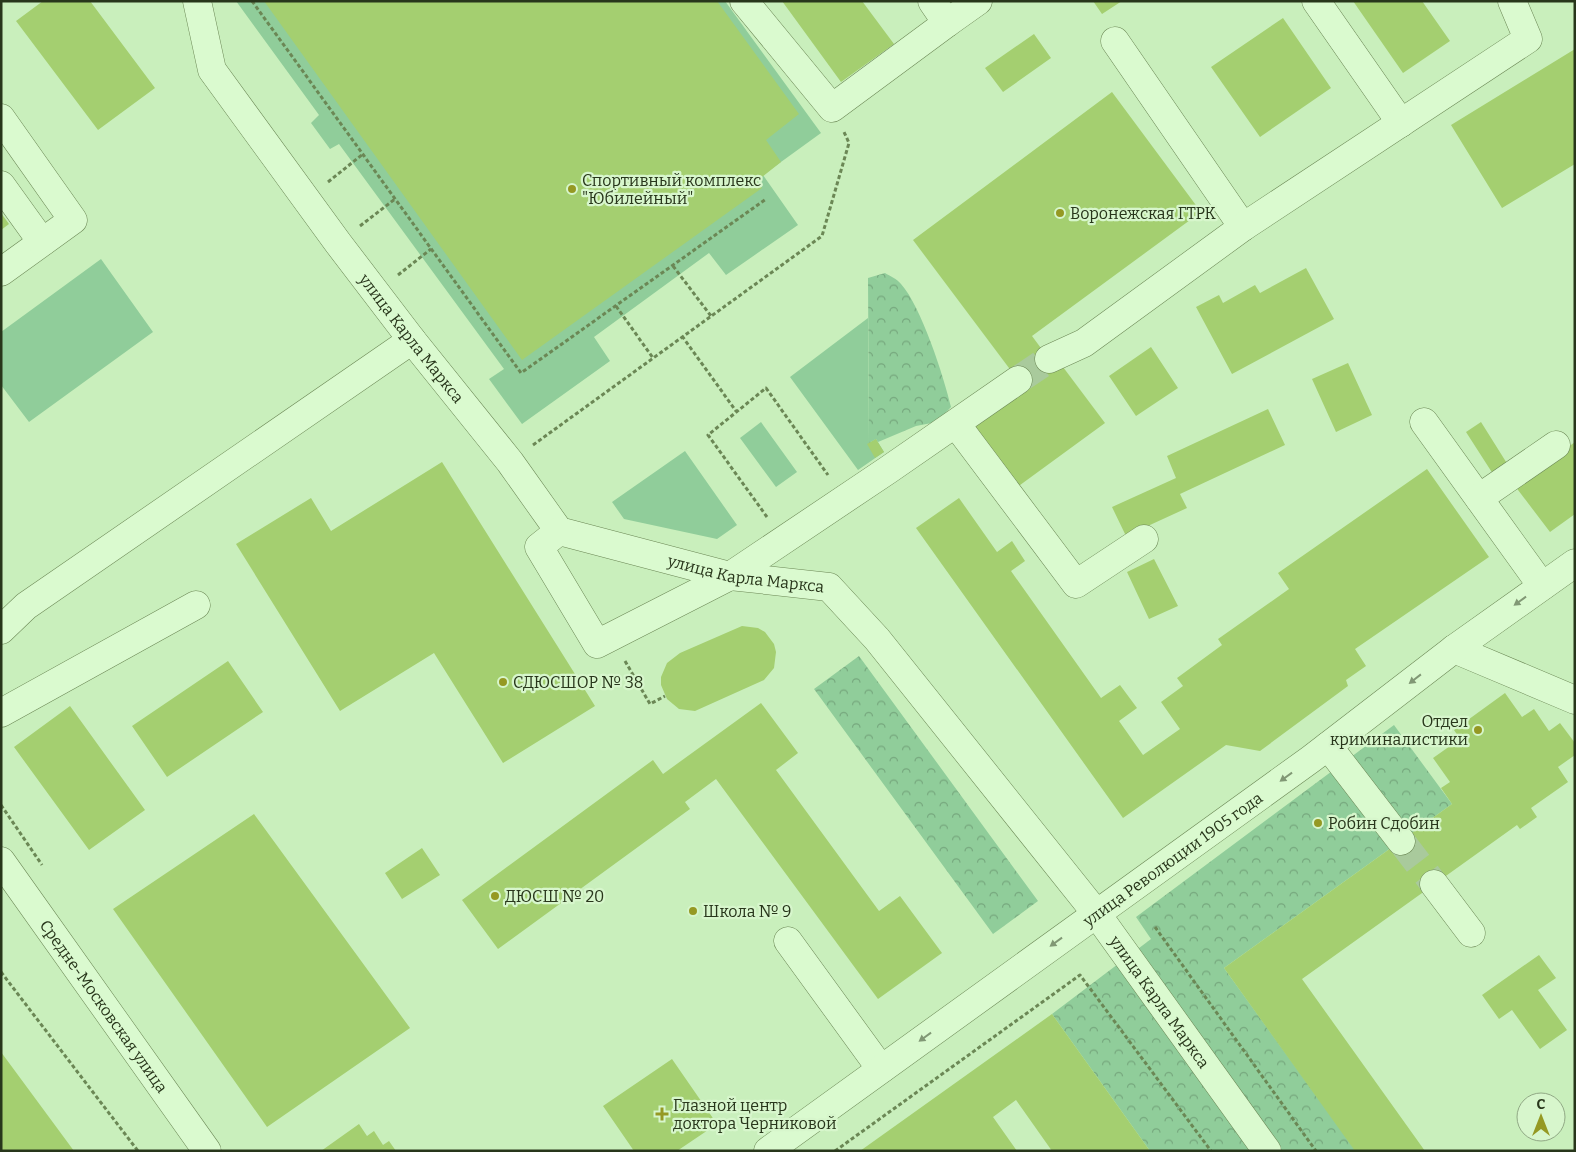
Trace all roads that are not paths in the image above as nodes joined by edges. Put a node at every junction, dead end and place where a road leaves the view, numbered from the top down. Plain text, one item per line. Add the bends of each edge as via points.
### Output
1 (197, 1) edge
2 (744, 1) edge
3 (932, 1) edge
4 (978, 1) edge
5 (1316, 1) edge
6 (1512, 1) edge
7 (947, 23) junction
8 (1115, 41) dead end
9 (1, 118) edge
10 (1401, 123) junction
11 (1, 185) edge
12 (1243, 227) junction
13 (42, 242) junction
14 (1, 272) edge
15 (412, 340) junction
16 (1050, 359) tunnel mouth
17 (1018, 380) tunnel mouth
18 (1424, 422) dead end
19 (956, 424) junction
20 (1556, 445) dead end
21 (1479, 498) junction
22 (560, 531) junction
23 (1144, 539) dead end
24 (1575, 564) edge
25 (730, 576) junction
26 (1542, 586) junction
27 (196, 605) dead end
28 (1, 630) edge
29 (1454, 649) junction
30 (1575, 700) edge
31 (1, 713) edge
32 (1328, 746) junction
33 (1401, 841) tunnel mouth
34 (1, 861) edge
35 (1434, 884) tunnel mouth
36 (1096, 913) junction
37 (1471, 933) dead end
38 (788, 941) dead end
39 (881, 1069) junction
40 (207, 1151) edge
41 (768, 1151) edge
42 (1267, 1151) edge

1 - 15 street, улица Карла Маркса via 212,70
2 - 7 street via 832,108
3 - 7 street
4 - 7 street
5 - 10 street
6 - 10 street via 1528,39
8 - 12 street
9 - 13 street via 73,220
10 - 12 street
11 - 13 street
12 - 16 street via 1084,343
13 - 14 street
15 - 22 street, улица Карла Маркса via 510,462
15 - 28 street via 26,606
17 - 19 street
18 - 21 street
19 - 23 street via 1076,584
19 - 25 street
20 - 21 street
21 - 26 street
22 - 25 street, улица Карла Маркса
22 - 25 street via 539,548 597,644
24 - 26 street, улица Революции 1905 года
25 - 36 street, улица Карла Маркса via 829,587 877,639
26 -> 29 street, улица Революции 1905 года
27 - 31 street
29 - 30 street
29 -> 32 street, улица Революции 1905 года
32 - 33 street
32 -> 36 street, улица Революции 1905 года
34 - 40 street, Средне-Московская улица
35 - 37 street
36 -> 39 street, улица Революции 1905 года
36 - 42 street, улица Карла Маркса
38 - 39 street
39 - 41 street, улица Революции 1905 года

